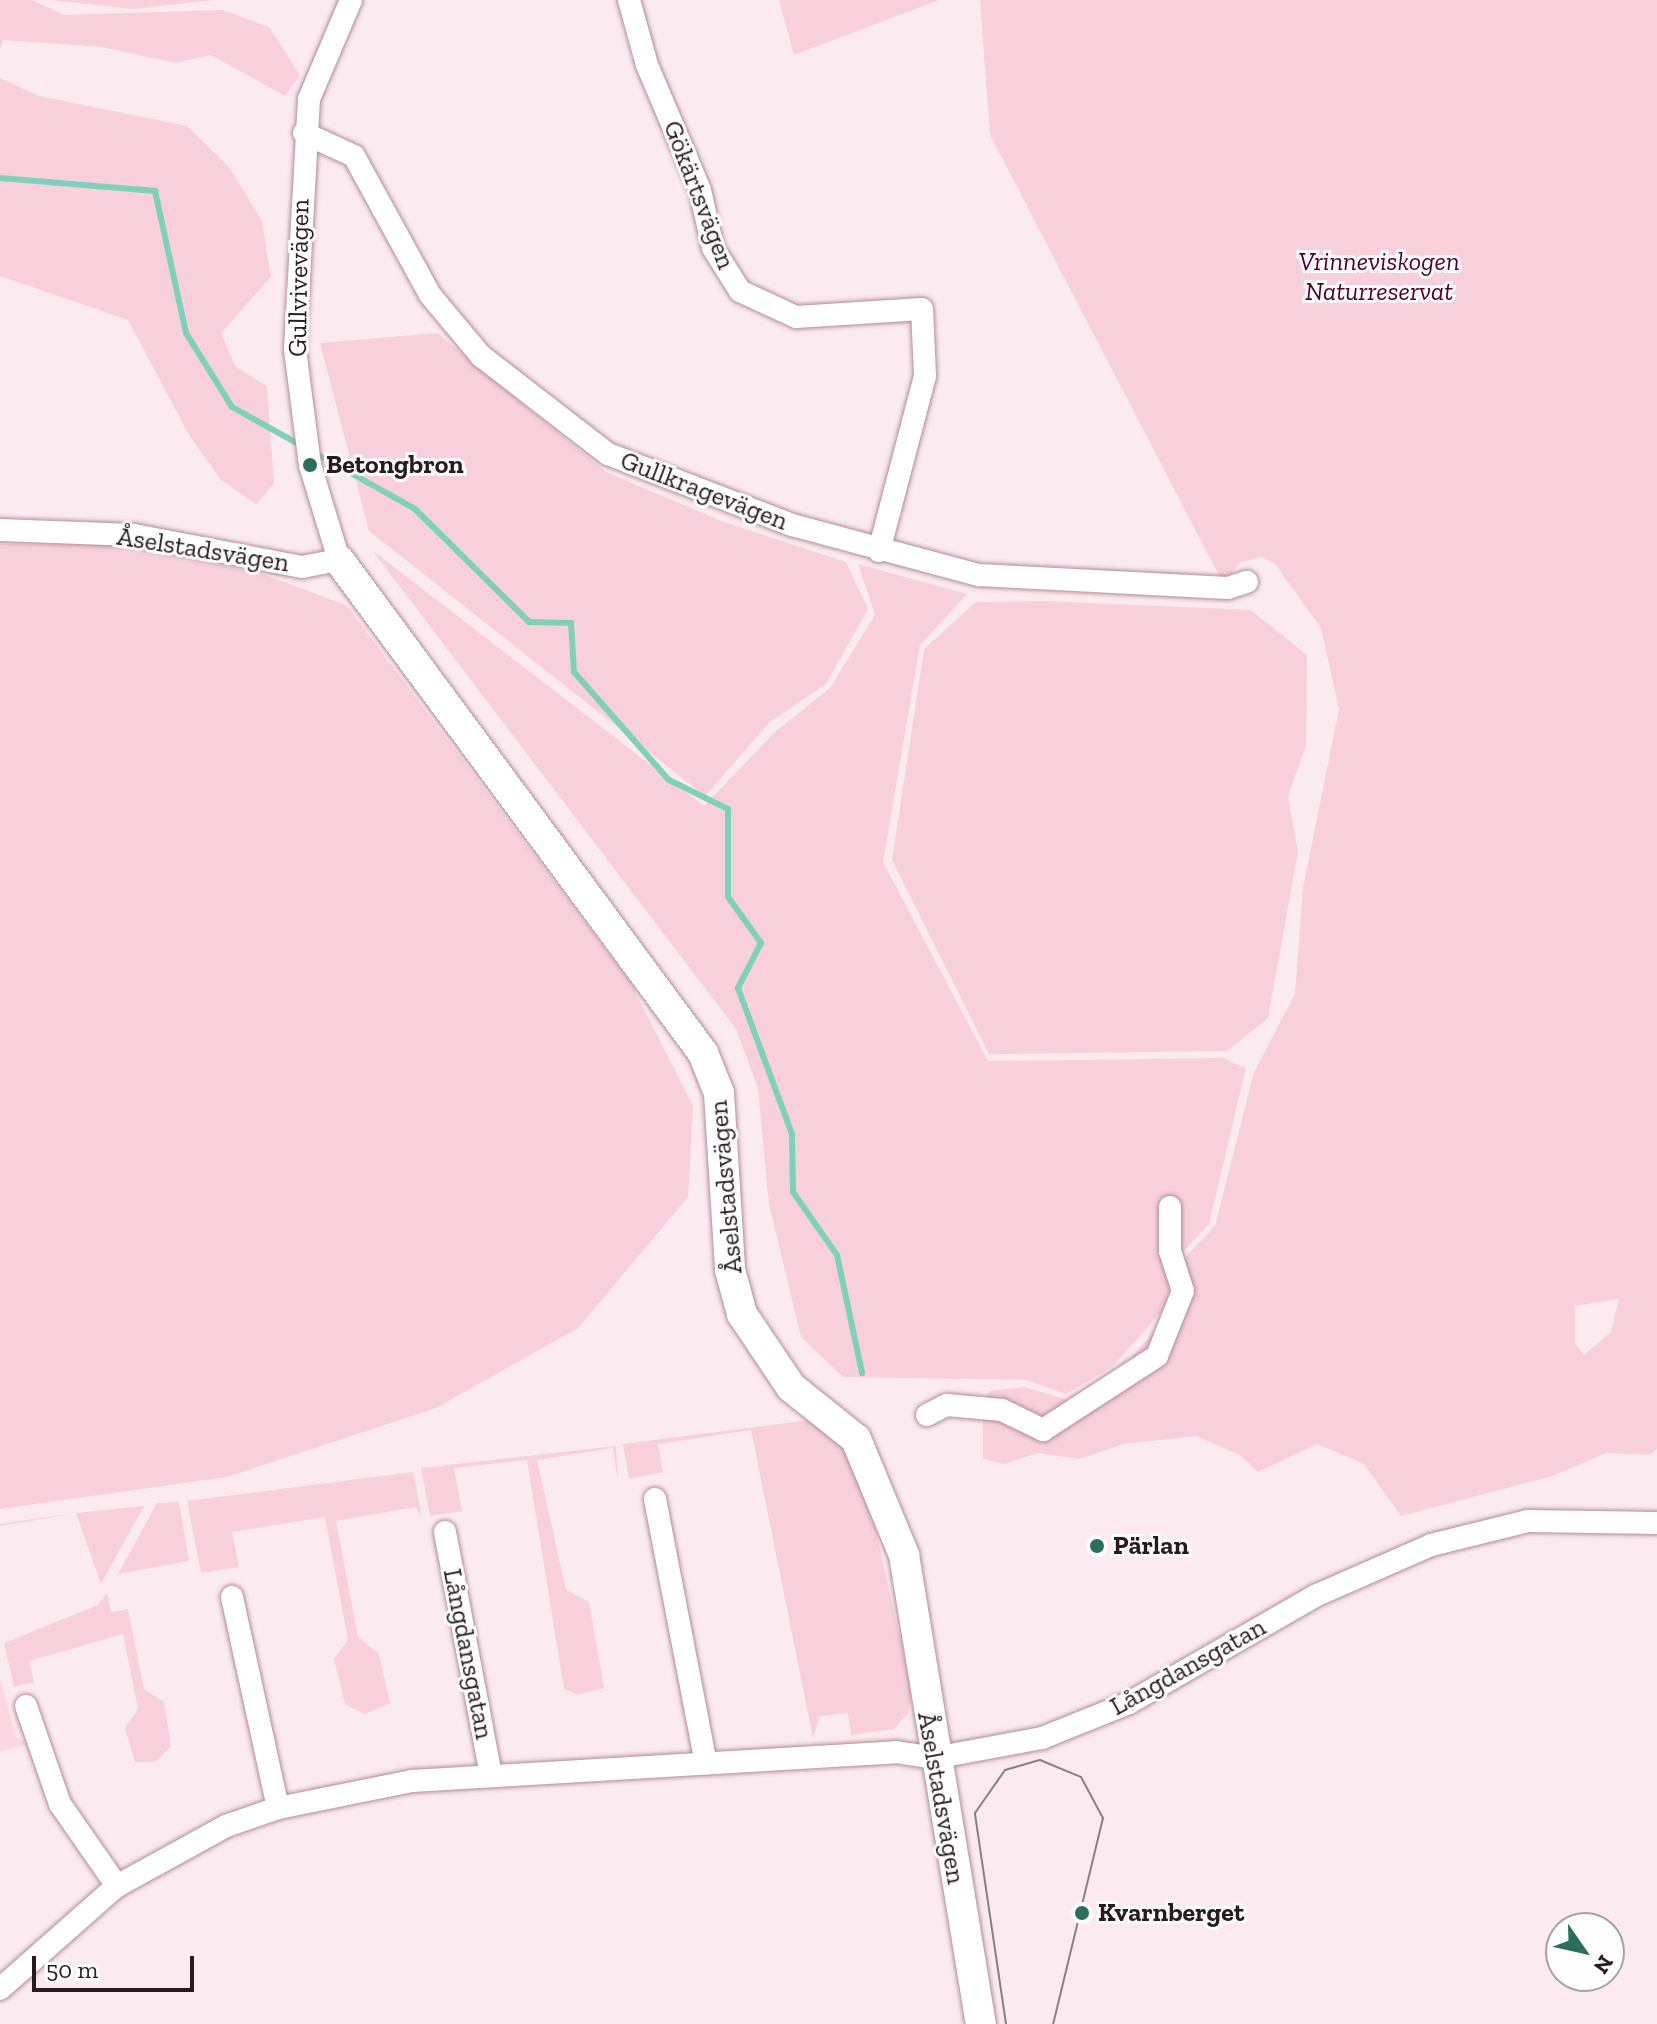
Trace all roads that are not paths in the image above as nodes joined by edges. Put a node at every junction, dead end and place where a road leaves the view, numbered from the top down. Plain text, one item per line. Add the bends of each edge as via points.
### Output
1 (351, 0) edge
2 (629, 0) edge
3 (304, 133) junction
4 (0, 530) edge
5 (879, 551) junction
6 (339, 560) junction
7 (1247, 582) dead end
8 (1170, 1207) dead end
9 (927, 1415) dead end
10 (655, 1499) dead end
11 (1657, 1523) edge
12 (445, 1532) dead end
13 (232, 1597) dead end
14 (26, 1706) dead end
15 (934, 1758) junction
16 (706, 1763) junction
17 (491, 1776) junction
18 (278, 1808) junction
19 (117, 1886) junction
20 (0, 1989) edge
21 (981, 2024) edge

1 - 3 street, Gullvivevägen via 321,62
2 - 5 street, Gökärtsvägen via 647,65 700,190 713,248 740,291 796,317 922,309 925,376
3 - 5 street, Gullkragevägen via 354,156 430,295 501,376 572,432 608,454 733,503
3 - 6 street, Gullvivevägen via 295,349 310,465
4 - 6 street, Åselstadsvägen via 134,535 302,567
5 - 7 street, Gullkragevägen via 979,575 1228,588
6 - 15 street, Åselstadsvägen via 703,1053 719,1093 730,1270 742,1314 791,1387 856,1439 880,1484 904,1555
8 - 9 street via 1170,1251 1183,1291 1157,1356 1043,1430 1002,1410 947,1405
10 - 16 street
11 - 15 street, Långdansgatan via 1528,1521 1431,1545 1315,1596 1129,1703 1042,1738
12 - 17 street, Långdansgatan
13 - 18 street
14 - 19 street via 60,1804
15 - 16 street, Långdansgatan via 896,1752
15 - 21 street, Åselstadsvägen
16 - 17 street, Långdansgatan
17 - 18 street, Långdansgatan via 384,1785
18 - 19 street, Långdansgatan via 226,1826
19 - 20 street, Långdansgatan

